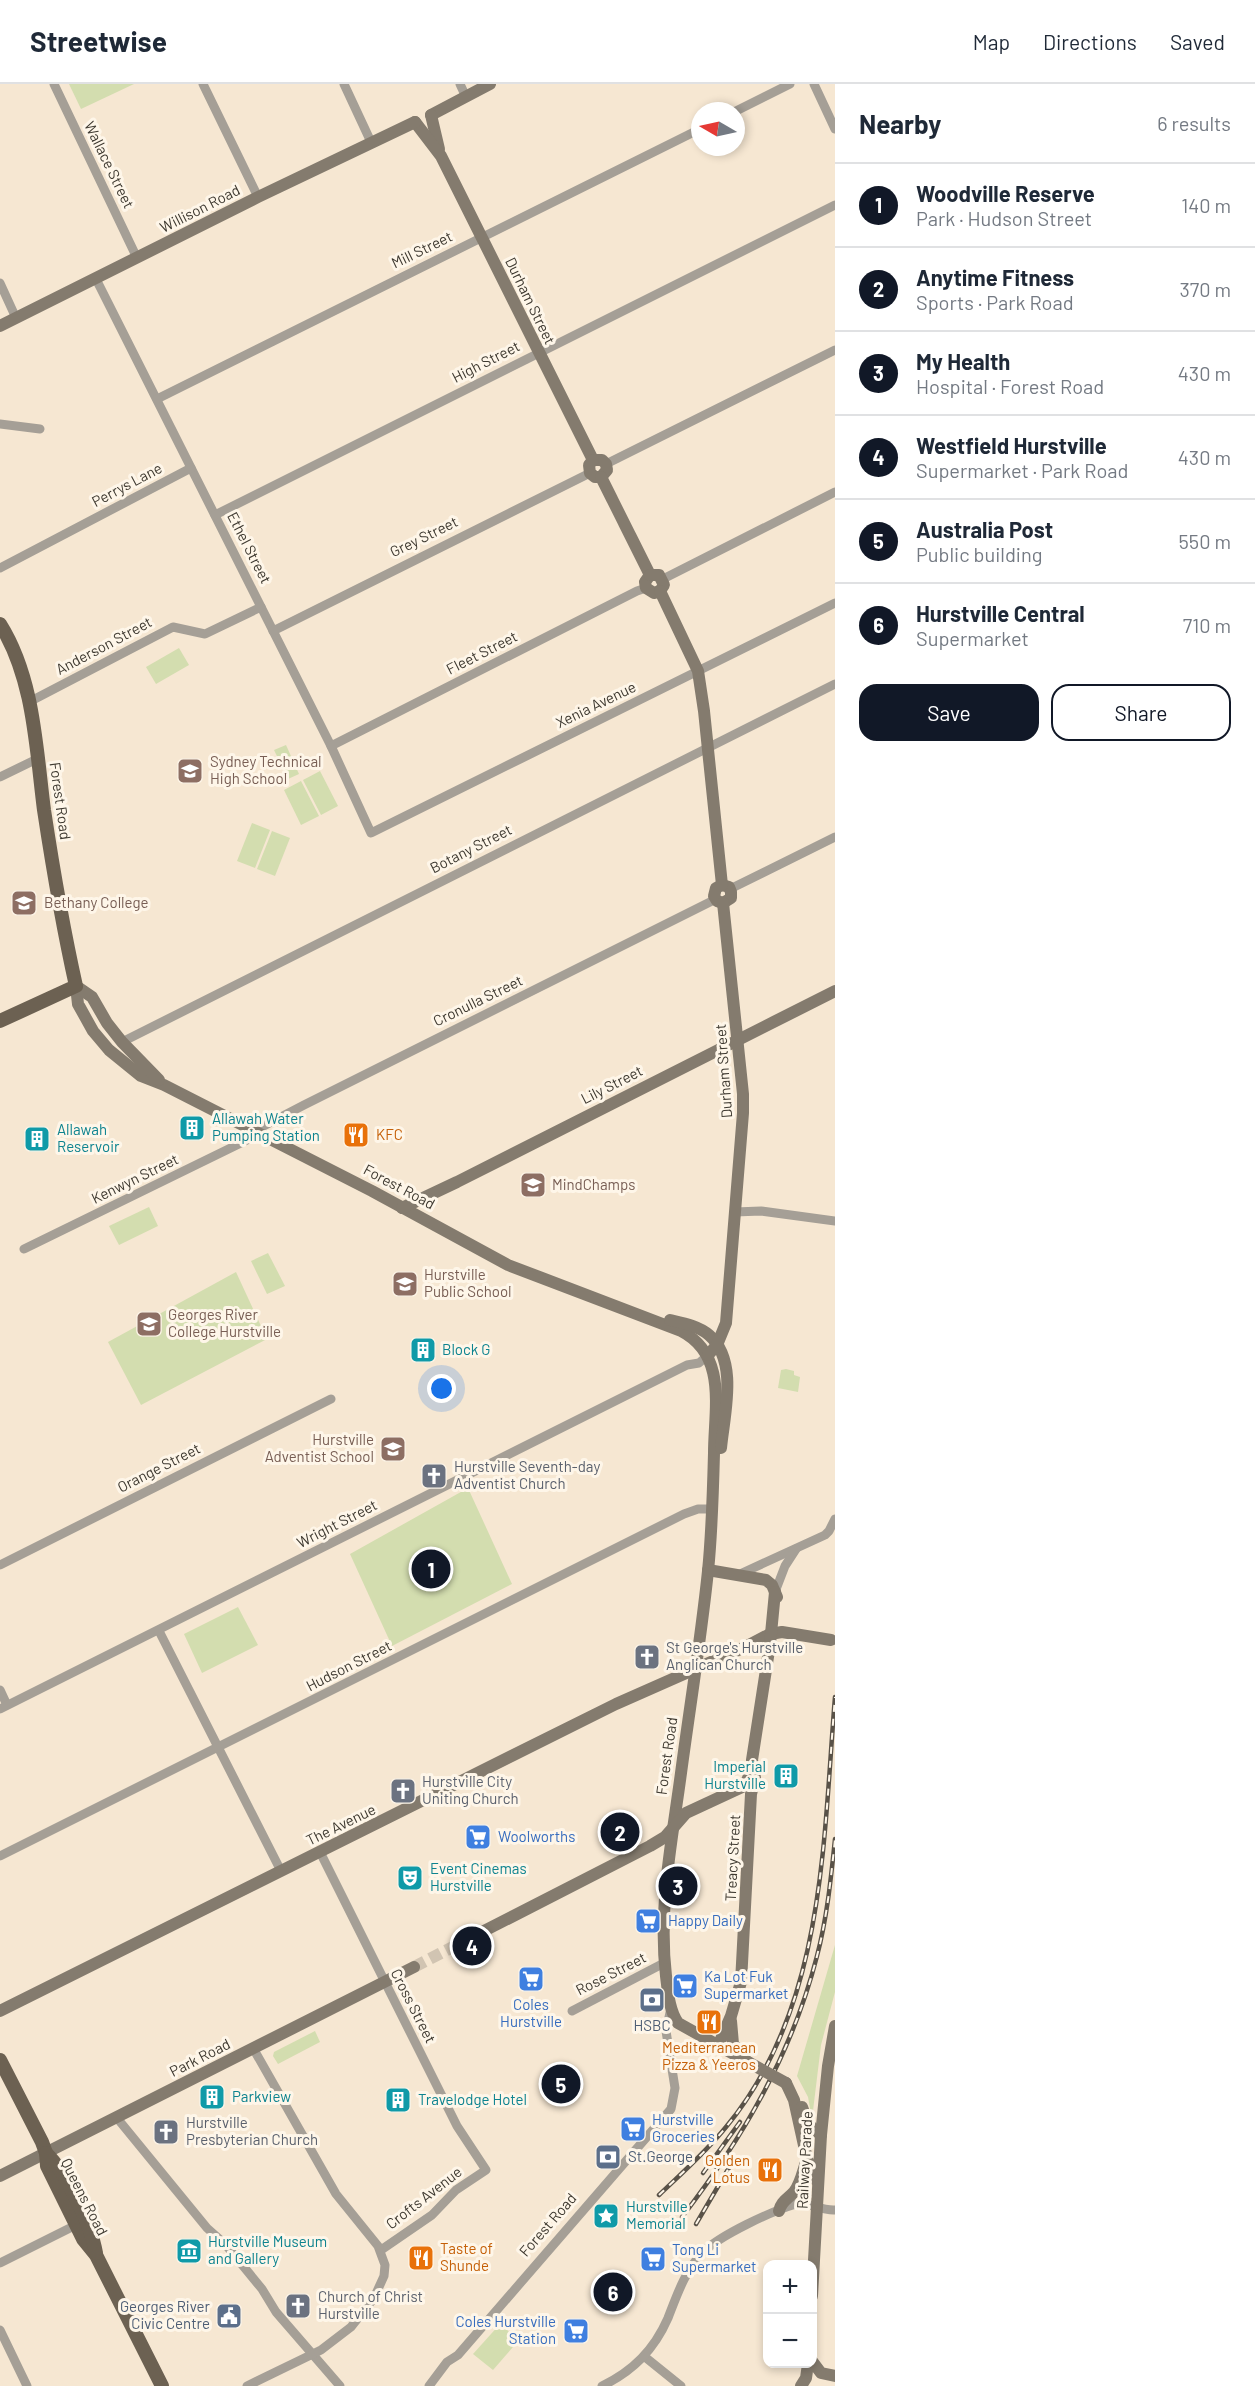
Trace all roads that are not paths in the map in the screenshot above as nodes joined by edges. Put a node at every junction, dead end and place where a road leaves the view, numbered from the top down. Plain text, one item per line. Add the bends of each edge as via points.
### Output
1 (54, 84) edge
2 (203, 84) edge
3 (344, 84) edge
4 (460, 84) edge
5 (490, 84) edge
6 (790, 84) edge
7 (814, 84) edge
8 (466, 97) junction
9 (745, 106) edge
10 (432, 118) junction
11 (418, 125) junction
12 (835, 129) edge
13 (691, 133) edge
14 (371, 142) junction
15 (441, 156) junction
16 (258, 197) junction
17 (835, 205) edge
18 (482, 237) junction
19 (137, 258) junction
20 (96, 279) junction
21 (0, 283) edge
22 (16, 318) junction
23 (0, 326) edge
24 (835, 350) edge
25 (539, 352) junction
26 (157, 399) junction
27 (0, 424) edge
28 (40, 429) dead end
29 (593, 460) junction
30 (606, 464) junction
31 (191, 468) junction
32 (595, 475) junction
33 (835, 492) edge
34 (215, 514) junction
35 (0, 568) edge
36 (650, 575) junction
37 (661, 585) junction
38 (646, 588) junction
39 (835, 603) edge
40 (261, 607) junction
41 (0, 624) edge
42 (273, 631) junction
43 (698, 671) junction
44 (835, 684) edge
45 (29, 702) junction
46 (331, 746) junction
47 (707, 747) junction
48 (37, 759) junction
49 (0, 777) edge
50 (371, 833) joint
51 (835, 837) edge
52 (726, 887) junction
53 (719, 901) junction
54 (76, 986) junction
55 (835, 991) edge
56 (0, 1021) edge
57 (737, 1040) junction
58 (122, 1042) junction
59 (164, 1085) junction
60 (254, 1131) junction
61 (402, 1208) junction
62 (735, 1212) junction
63 (835, 1221) edge
64 (24, 1249) dead end
65 (622, 1308) junction
66 (727, 1310) junction
67 (709, 1335) junction
68 (717, 1346) junction
69 (704, 1351) junction
70 (331, 1399) dead end
71 (713, 1509) junction
72 (835, 1520) edge
73 (710, 1548) junction
74 (796, 1549) junction
75 (769, 1559) junction
76 (0, 1565) edge
77 (708, 1570) junction
78 (736, 1574) junction
79 (783, 1574) junction
80 (775, 1592) junction
81 (159, 1631) junction
82 (770, 1634) junction
83 (798, 1636) junction
84 (831, 1640) dead end
85 (745, 1647) junction
86 (695, 1667) junction
87 (765, 1671) junction
88 (0, 1690) edge
89 (4, 1707) edge
90 (217, 1748) junction
91 (752, 1760) junction
92 (672, 1828) junction
93 (320, 1852) junction
94 (0, 1856) edge
95 (281, 1871) junction
96 (478, 1934) tunnel mouth
97 (664, 1963) junction
98 (414, 1967) tunnel mouth
99 (384, 1982) junction
100 (671, 2008) junction
101 (572, 2011) dead end
102 (0, 2012) edge
103 (731, 2016) junction
104 (834, 2031) edge
105 (718, 2046) junction
106 (253, 2048) junction
107 (0, 2060) edge
108 (748, 2062) junction
109 (786, 2083) junction
110 (117, 2118) junction
111 (821, 2135) junction
112 (46, 2153) junction
113 (807, 2159) junction
114 (486, 2170) joint
115 (0, 2176) edge
116 (819, 2185) junction
117 (818, 2208) junction
118 (835, 2210) edge
119 (779, 2211) junction
120 (76, 2225) junction
121 (381, 2250) junction
122 (96, 2255) junction
123 (815, 2260) edge
124 (0, 2263) edge
125 (0, 2330) edge
126 (313, 2354) junction
127 (645, 2357) junction
128 (817, 2367) edge
129 (807, 2368) edge
130 (835, 2376) edge
131 (835, 2381) edge
132 (27, 2386) edge
133 (162, 2386) edge
134 (247, 2386) edge
135 (340, 2386) edge
136 (429, 2386) edge
137 (602, 2386) edge
138 (681, 2386) edge
139 (801, 2386) edge
140 (825, 2386) edge

1 - 19 street, Wallace Street
2 - 16 street
3 - 14 street
4 - 8 street
5 - 8 street
6 - 9 street
7 - 12 street
8 - 10 street
10 - 11 street, Willison Road via 420,112 416,116
10 - 15 street, Durham Street
11 - 14 street, Willison Road
11 - 15 street, Durham Street
13 - 18 street, Mill Street
14 - 16 street, Willison Road
15 - 18 street, Durham Street
16 - 19 street, Willison Road
17 - 25 street, High Street
18 - 25 street, Durham Street
18 - 26 street, Mill Street
19 - 20 street, Willison Road
20 - 22 street, Willison Road
20 - 26 street, Ethel Street
21 - 22 street
22 - 23 street, Willison Road
24 - 30 street
25 - 29 street, Durham Street
25 - 34 street, High Street
26 - 31 street, Ethel Street
27 - 28 street
29 - 30 street
29 - 32 street via 589,465
30 - 32 street via 607,470
31 - 34 street, Ethel Street
31 - 35 street, Perrys Lane
32 - 36 street
32 - 42 street, Grey Street
33 - 37 street
34 - 40 street, Ethel Street
36 - 37 street via 659,575
36 - 38 street
37 - 38 street via 651,592
37 - 43 street
38 - 46 street, Fleet Street
39 - 43 street, Xenia Avenue
40 - 42 street, Ethel Street
40 - 45 street, Anderson Street via 205,634 173,627
41 - 45 main road, Forest Road via 19,663
42 - 46 street, Ethel Street
43 - 47 street
43 - 50 street, Xenia Avenue
44 - 47 street, Botany Street
45 - 48 main road, Forest Road
46 - 50 street, Ethel Street
47 - 52 street
47 - 58 street, Botany Street
48 - 49 street
48 - 54 main road, Forest Road
51 - 52 street
52 - 53 street via 715,890
53 - 57 street, Durham Street
53 - 60 street, Cronulla Street
54 - 56 main road
54 - 58 street, Forest Road via 92,996
54 - 59 street, Forest Road via 78,1004 109,1050 141,1076
55 - 57 street, Lily Street
57 - 61 street, Lily Street
57 - 62 street, Durham Street via 744,1103
58 - 59 street, Forest Road
59 - 60 street, Forest Road
60 - 61 street, Forest Road
60 - 64 street, Kenwyn Street via 247,1140
61 - 65 street, Forest Road via 508,1265
62 - 63 street via 761,1211
62 - 66 street, Durham Street
65 - 67 street, Forest Road via 687,1324
65 - 69 street, Forest Road via 691,1336
66 - 67 street
66 - 68 street, Durham Street
67 - 68 street, Forest Road
67 - 69 street
68 - 69 street
68 - 71 street, Forest Road via 723,1358 726,1391
69 - 71 street, Forest Road via 715,1379
69 - 81 street, Wright Street via 687,1365
70 - 76 street, Orange Street
71 - 73 street, Forest Road
71 - 90 street, Hudson Street via 692,1511
72 - 74 street via 825,1535
73 - 77 street, Forest Road
73 - 78 street via 718,1563
74 - 75 street
74 - 79 street
75 - 78 street
75 - 79 street
77 - 78 street
77 - 86 street, Forest Road
78 - 80 street via 766,1580
79 - 80 street
80 - 82 street, Treacy Street
80 - 83 street via 781,1624
81 - 89 street, Wright Street
81 - 90 street
82 - 83 street
82 - 85 street, The Avenue
82 - 87 street, Treacy Street
83 - 84 street
83 - 87 street via 783,1638 777,1644
85 - 86 street, The Avenue
85 - 87 street via 762,1655
86 - 92 street, Forest Road
86 - 93 street, The Avenue
87 - 91 street, Treacy Street
88 - 89 street
90 - 94 street, Hudson Street
90 - 95 street
91 - 92 street via 749,1777 742,1787 686,1813
91 - 103 street, Treacy Street via 755,1778 742,1973
92 - 96 street via 651,1846
92 - 97 street, Forest Road via 664,1886
93 - 95 street, The Avenue
93 - 99 street, Cross Street
95 - 102 street, The Avenue
97 - 100 street, Forest Road
97 - 101 street, Rose Street
98 - 99 street, Park Road
99 - 106 street, Park Road
99 - 114 street, Cross Street via 457,2126
100 - 105 street via 678,2023
100 - 136 street, Forest Road via 666,2031 675,2088 670,2109
103 - 105 street, Treacy Street
103 - 108 street via 733,2044
104 - 111 street, Railway Parade
105 - 108 street
106 - 110 street, Park Road
106 - 121 street via 336,2194
107 - 112 main road, Queens Road
108 - 109 street, bridge
109 - 111 street via 797,2092 808,2124
109 - 113 street via 794,2100
110 - 112 street, Park Road
110 - 126 street
111 - 116 street, Railway Parade
112 - 115 street, Park Road
112 - 120 main road, Queens Road via 47,2166
112 - 122 main road, Queens Road via 56,2162 93,2234
113 - 116 street
113 - 119 street via 800,2182
114 - 121 street, Crofts Avenue via 456,2190 432,2215
116 - 117 street, Railway Parade
117 - 118 street
117 - 119 street via 802,2203
117 - 123 street, Railway Parade
119 - 127 street via 714,2242 702,2253 688,2272
120 - 122 main road, Queens Road
120 - 124 street
121 - 126 street via 384,2276 374,2298 360,2318
122 - 133 main road, Queens Road
125 - 132 street
126 - 134 street
126 - 135 street
127 - 137 street
127 - 138 street
128 - 130 street via 821,2373
129 - 139 street
131 - 140 street

